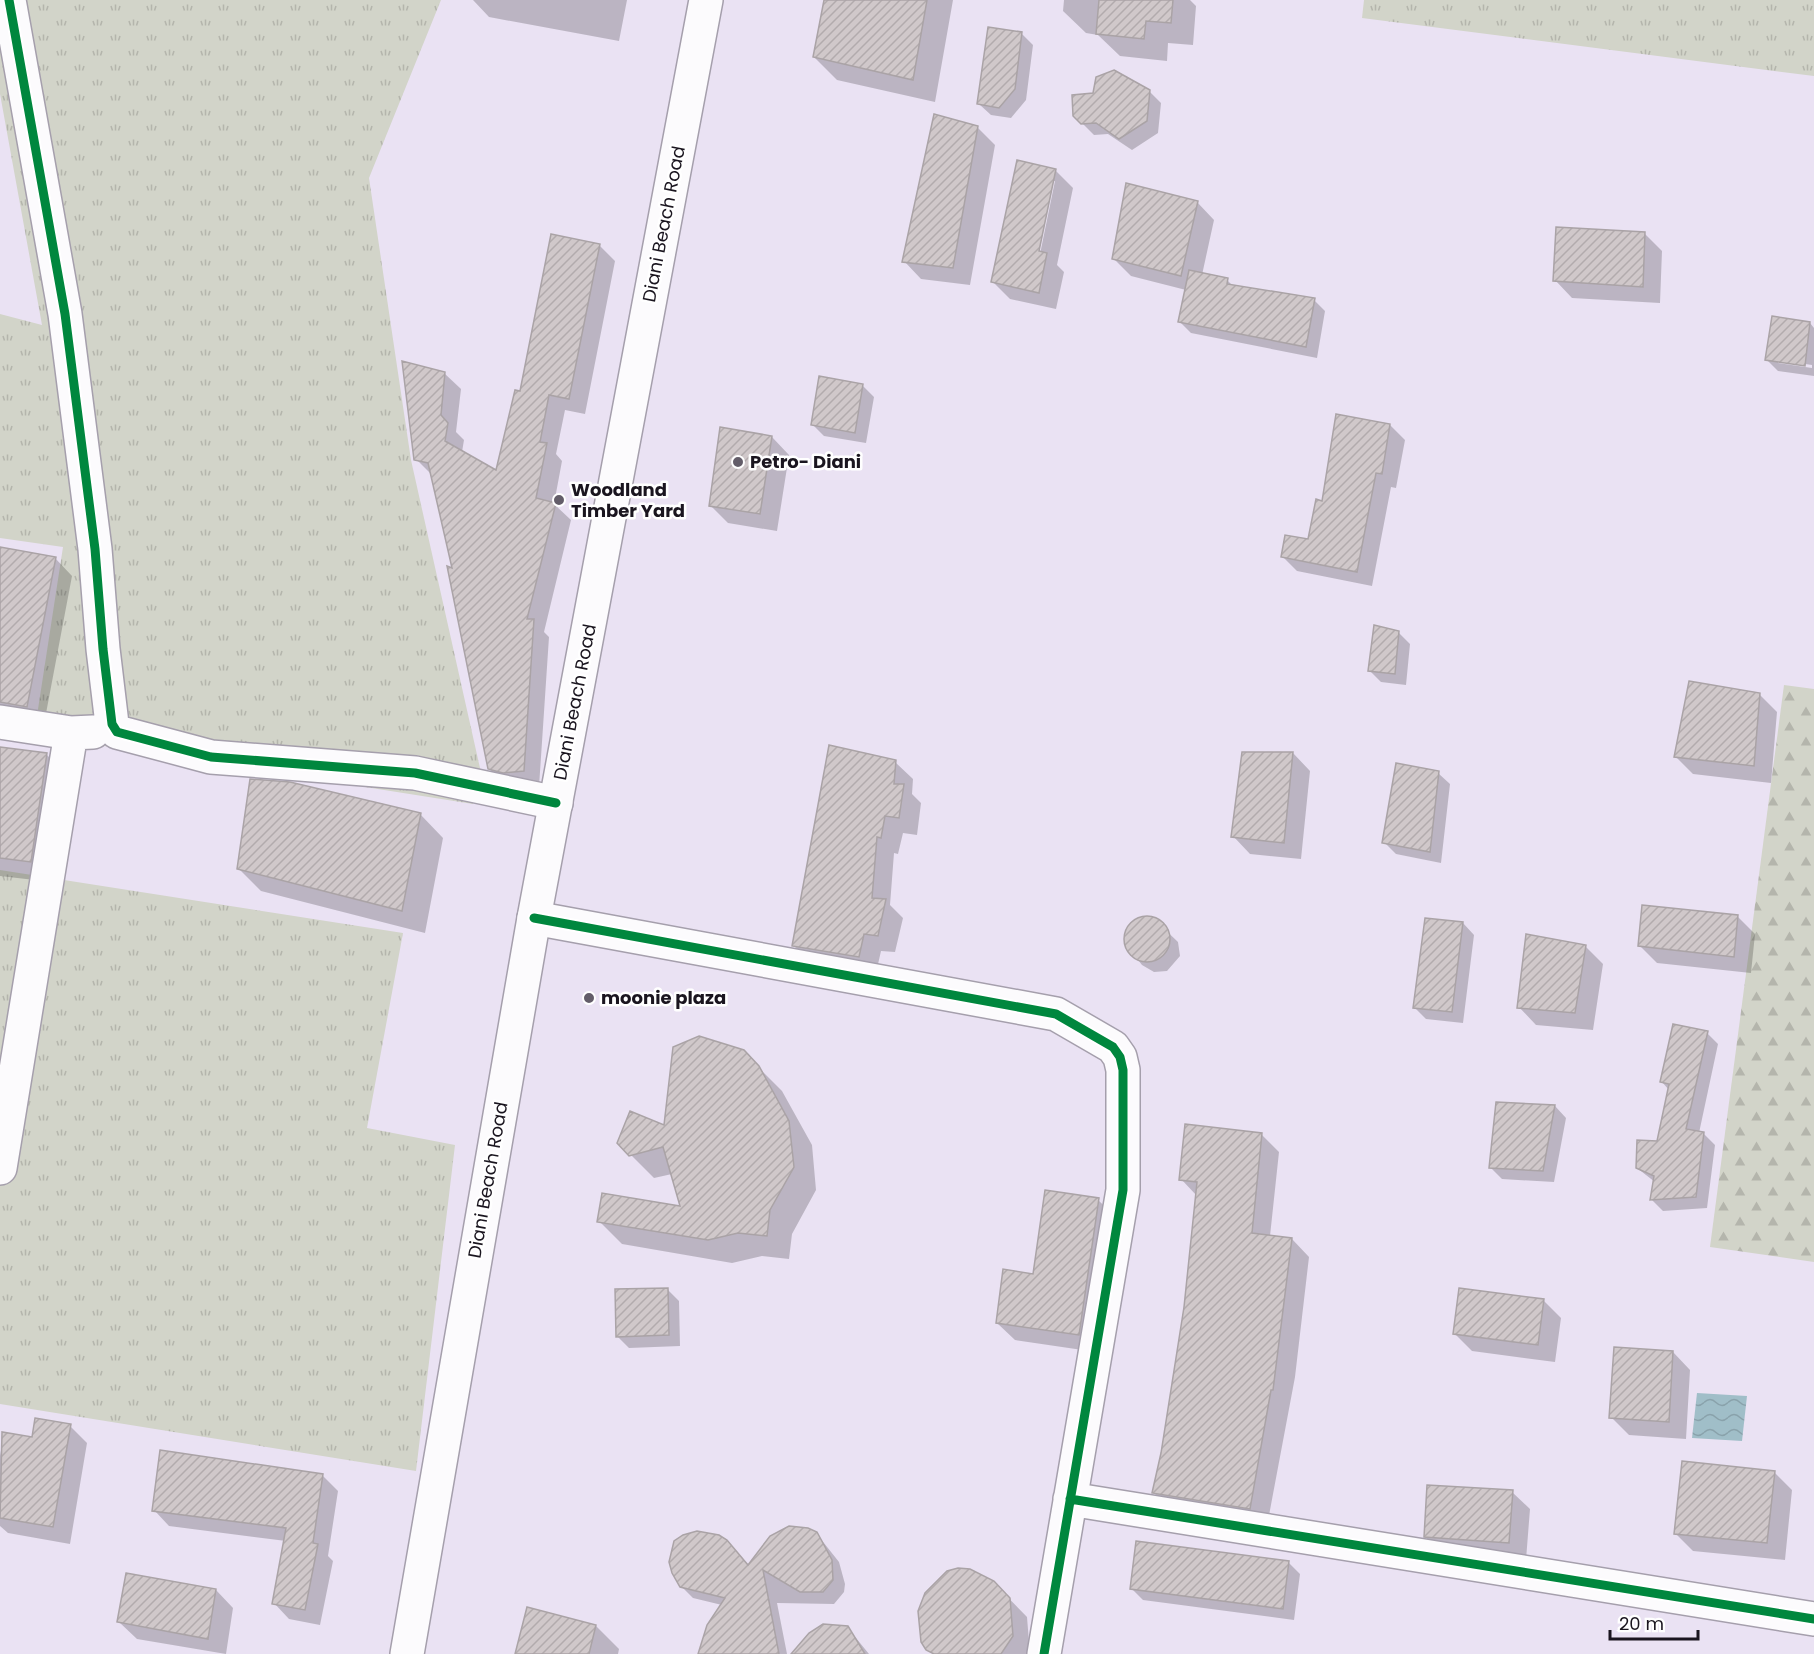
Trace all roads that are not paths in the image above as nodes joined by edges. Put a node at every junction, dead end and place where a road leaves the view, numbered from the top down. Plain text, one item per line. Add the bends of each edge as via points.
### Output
1 (9, 0) edge
2 (706, 0) edge
3 (0, 722) edge
4 (117, 732) junction
5 (71, 733) junction
6 (556, 803) junction
7 (534, 918) junction
8 (0, 1168) edge
9 (1070, 1499) junction
10 (1814, 1619) edge
11 (407, 1654) edge
12 (1044, 1654) edge

1 - 4 street via 65,314 112,724
2 - 6 street, Diani Beach Road
3 - 5 street
4 - 5 street
4 - 6 street via 211,757 415,773
5 - 8 street
6 - 7 street, Diani Beach Road
7 - 9 street via 1056,1014 1113,1047 1123,1070 1123,1190
7 - 11 street, Diani Beach Road
9 - 10 street
9 - 12 street

